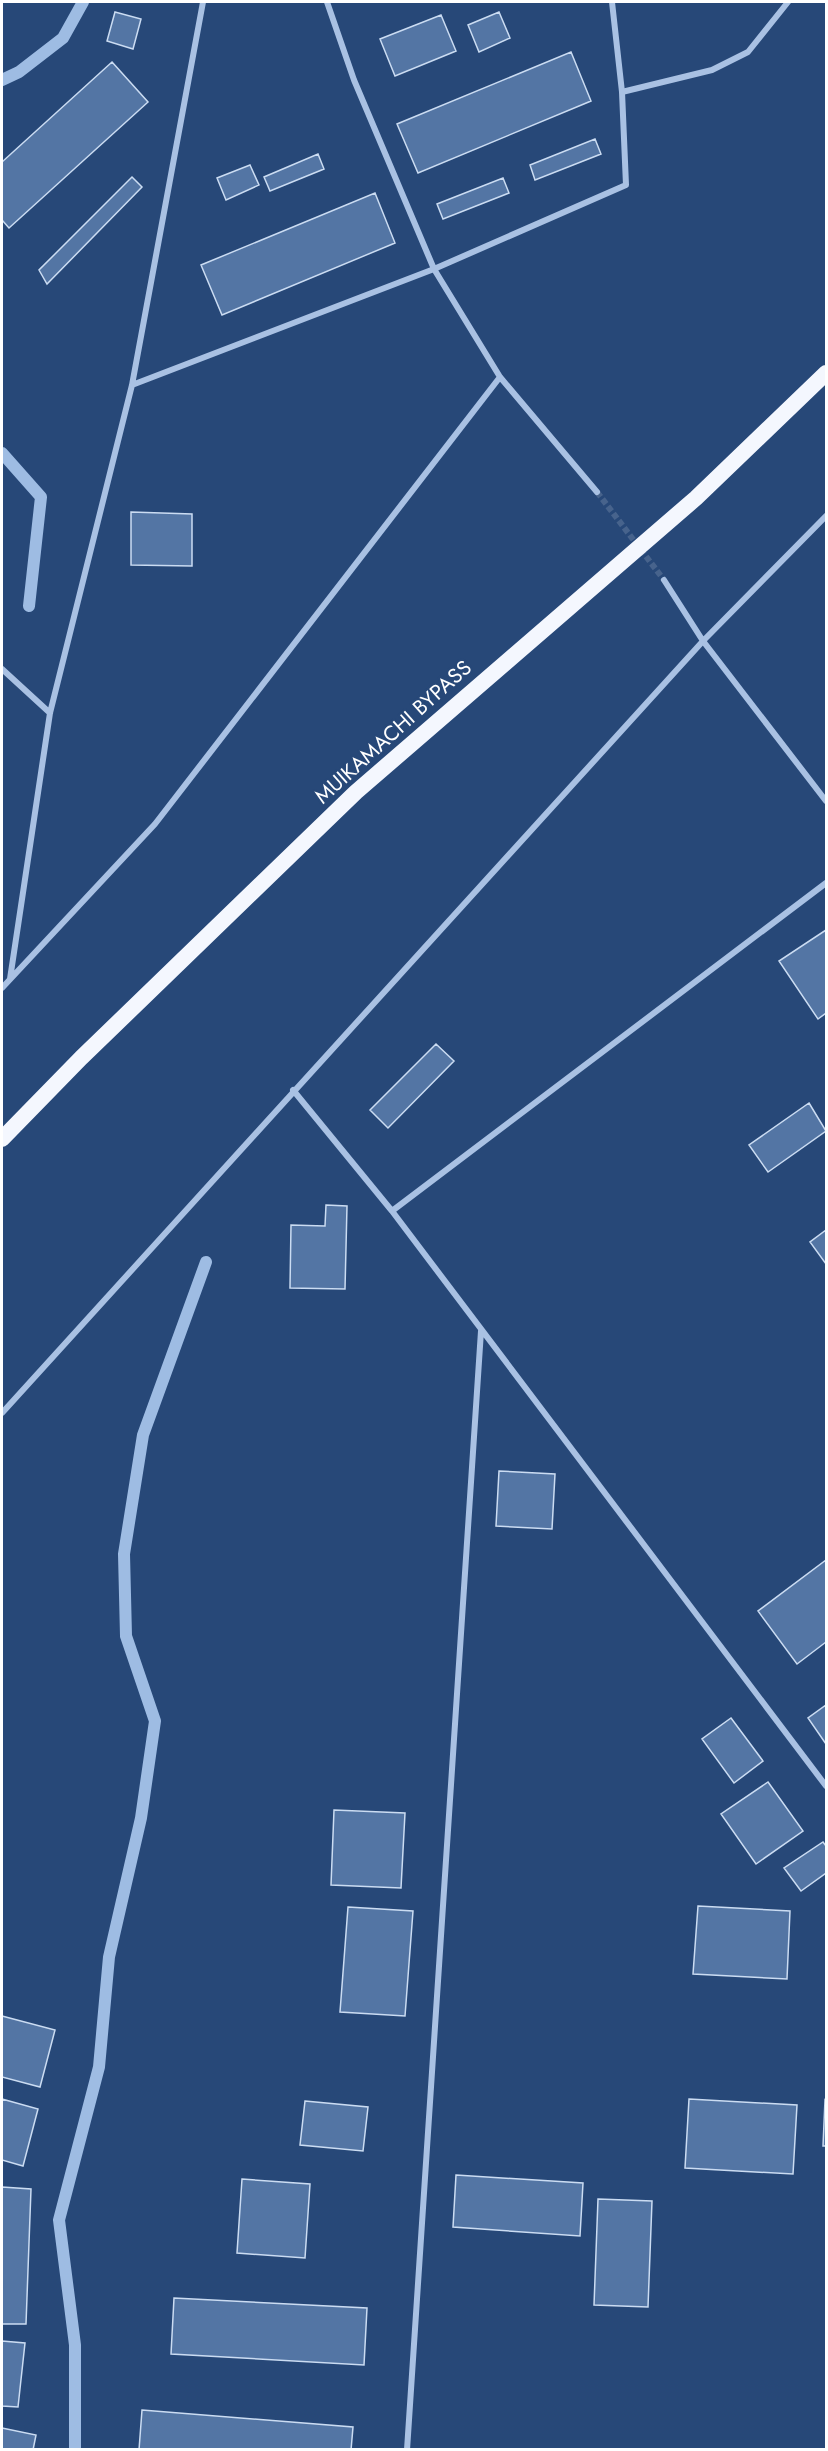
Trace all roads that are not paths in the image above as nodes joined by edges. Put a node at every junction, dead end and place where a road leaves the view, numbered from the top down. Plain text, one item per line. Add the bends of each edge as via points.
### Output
1 (203, 2) edge
2 (327, 2) edge
3 (612, 2) edge
4 (788, 2) edge
5 (622, 92) junction
6 (434, 269) junction
7 (826, 373) edge
8 (500, 377) junction
9 (132, 385) junction
10 (597, 492) tunnel mouth
11 (826, 516) edge
12 (664, 580) tunnel mouth
13 (703, 641) junction
14 (2, 669) edge
15 (50, 713) junction
16 (826, 801) edge
17 (826, 883) edge
18 (10, 979) junction
19 (2, 988) edge
20 (293, 1090) junction
21 (2, 1139) edge
22 (392, 1211) junction
23 (481, 1331) junction
24 (2, 1413) edge
25 (826, 1786) edge
26 (407, 2450) edge

1 - 9 street
2 - 6 street via 354,80
3 - 5 street
4 - 5 street via 748,52 712,70
5 - 6 street via 626,185
6 - 8 street
6 - 9 street
7 - 21 highway, MUIKAMACHI BYPASS via 696,498 356,792
8 - 10 street
8 - 18 street via 155,824
9 - 15 street
11 - 13 street
12 - 13 street
13 - 16 street
13 - 20 street
14 - 15 street
15 - 18 street
17 - 22 street
18 - 19 street
20 - 22 street
20 - 24 street
22 - 23 street
23 - 25 street
23 - 26 street

